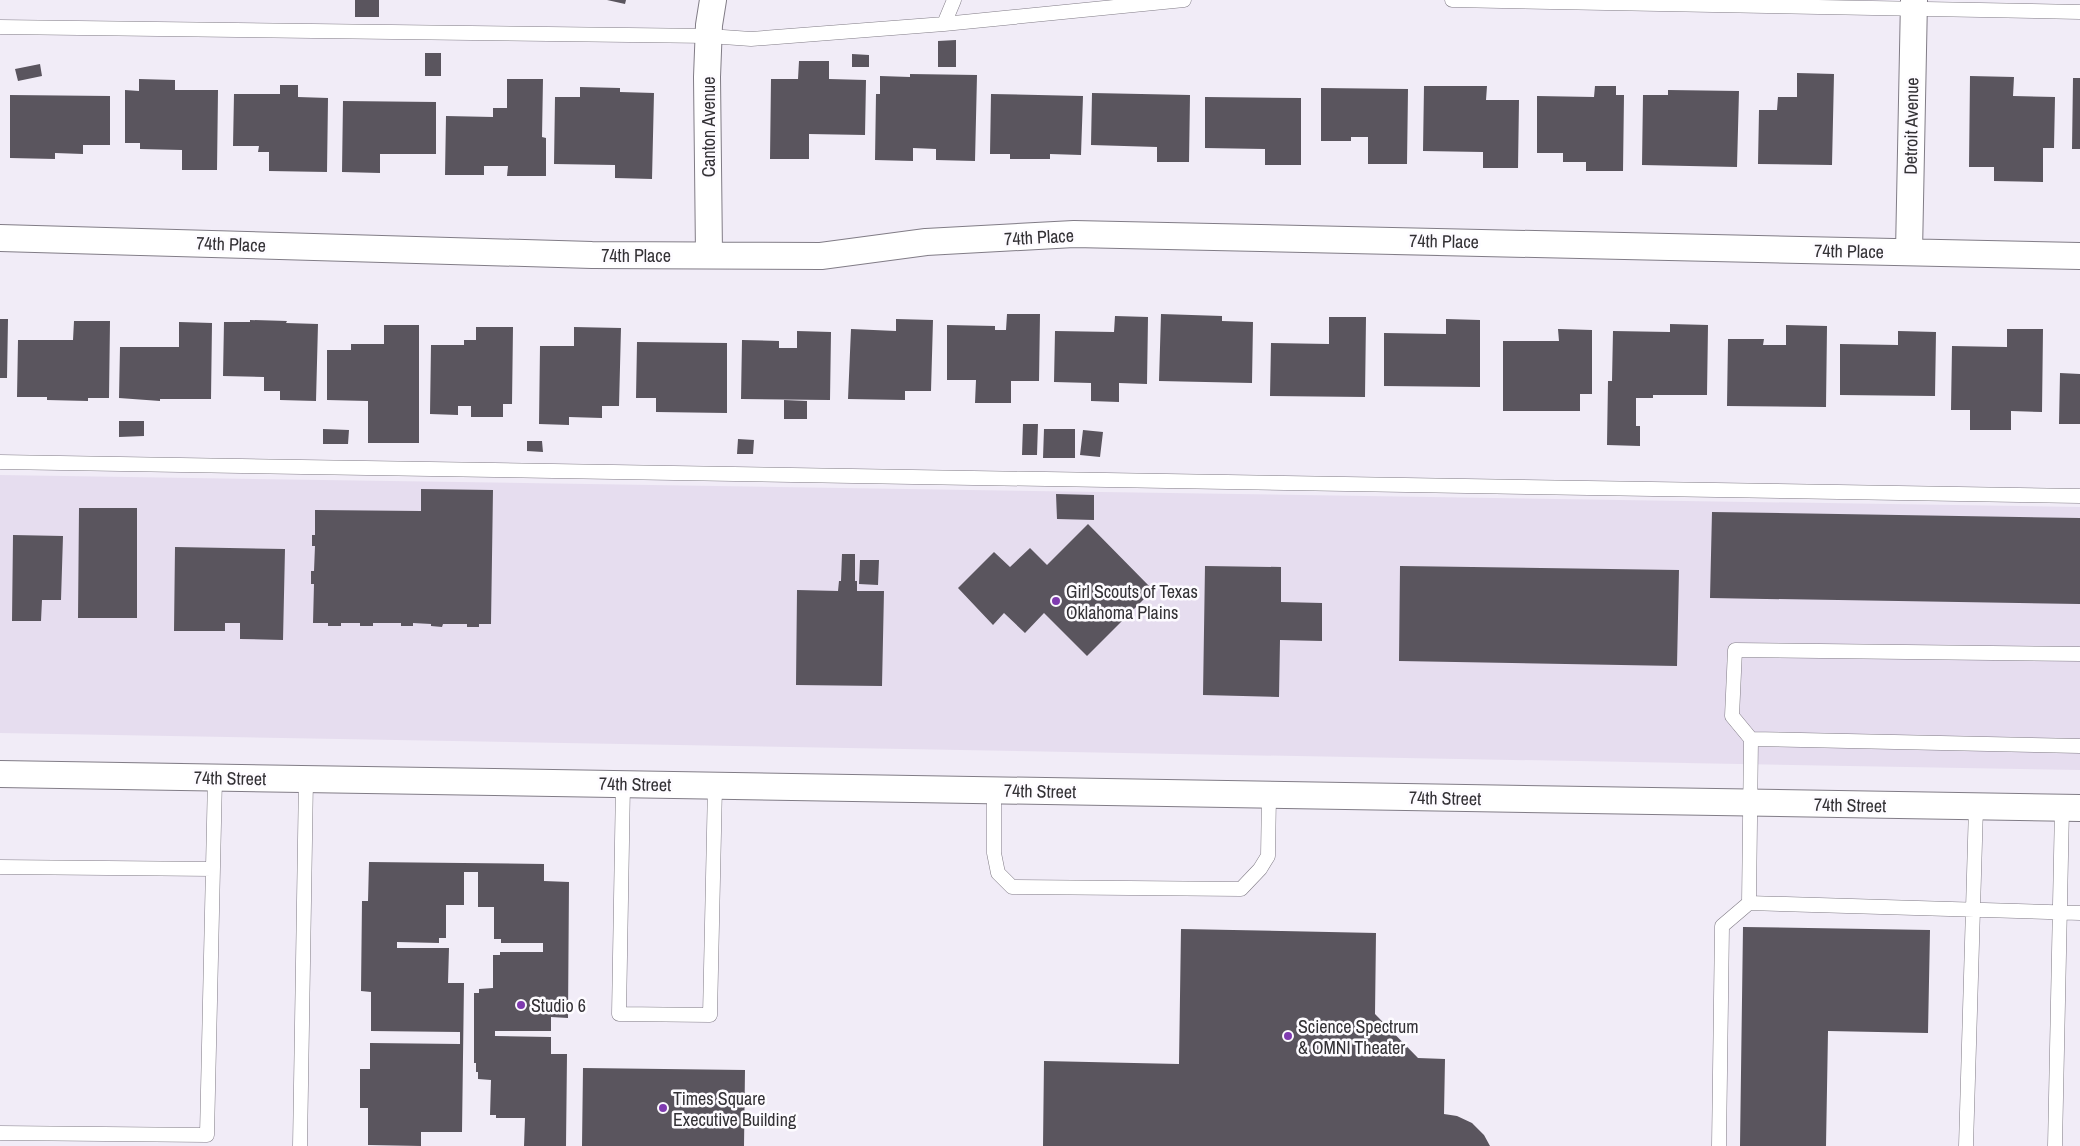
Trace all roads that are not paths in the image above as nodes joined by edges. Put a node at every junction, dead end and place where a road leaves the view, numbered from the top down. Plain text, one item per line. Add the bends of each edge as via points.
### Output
1 (713, 0) edge
2 (954, 0) edge
3 (1184, 0) edge
4 (1452, 0) edge
5 (1914, 5) edge
6 (2080, 12) edge
7 (944, 24) junction
8 (0, 27) edge
9 (709, 36) junction
10 (0, 238) edge
11 (1909, 252) junction
12 (709, 254) junction
13 (2080, 256) edge
14 (0, 462) edge
15 (2080, 496) edge
16 (2080, 654) edge
17 (1751, 739) junction
18 (2080, 746) edge
19 (0, 774) edge
20 (215, 778) junction
21 (306, 779) junction
22 (623, 784) junction
23 (715, 786) junction
24 (994, 791) junction
25 (1269, 795) junction
26 (1750, 803) junction
27 (1976, 807) junction
28 (2071, 808) edge
29 (0, 867) edge
30 (213, 869) junction
31 (1749, 903) junction
32 (1972, 910) junction
33 (2060, 912) junction
34 (2080, 913) edge
35 (0, 1133) edge
36 (206, 1141) edge
37 (300, 1146) edge
38 (1719, 1146) edge
39 (1966, 1146) edge
40 (2055, 1146) edge

1 - 9 street, Canton Avenue
2 - 7 lane
3 - 7 lane
4 - 5 lane
5 - 6 lane
5 - 11 street, Detroit Avenue
7 - 9 lane via 751,39
8 - 9 lane
9 - 12 street, Canton Avenue
10 - 12 street, 74th Place via 592,255
11 - 12 street, 74th Place via 1074,234 926,242 821,256
11 - 13 street, 74th Place
14 - 15 lane
16 - 17 lane via 1735,650 1732,716
17 - 18 lane
17 - 26 lane
19 - 20 street, 74th Street
20 - 21 street, 74th Street
20 - 30 lane
21 - 22 street, 74th Street
21 - 37 lane
22 - 23 street, 74th Street
22 - 23 lane via 619,1014 710,1015
23 - 24 street, 74th Street
24 - 25 street, 74th Street
24 - 25 lane via 994,853 998,873 1012,887 1241,889 1268,856
25 - 26 street, 74th Street
26 - 27 street, 74th Street
26 - 31 lane
27 - 28 street, 74th Street
27 - 32 lane
28 - 33 lane
29 - 30 lane
30 - 36 lane
31 - 32 lane
31 - 38 lane via 1722,926
32 - 33 lane
32 - 39 lane
33 - 34 lane
33 - 40 lane
35 - 36 lane

